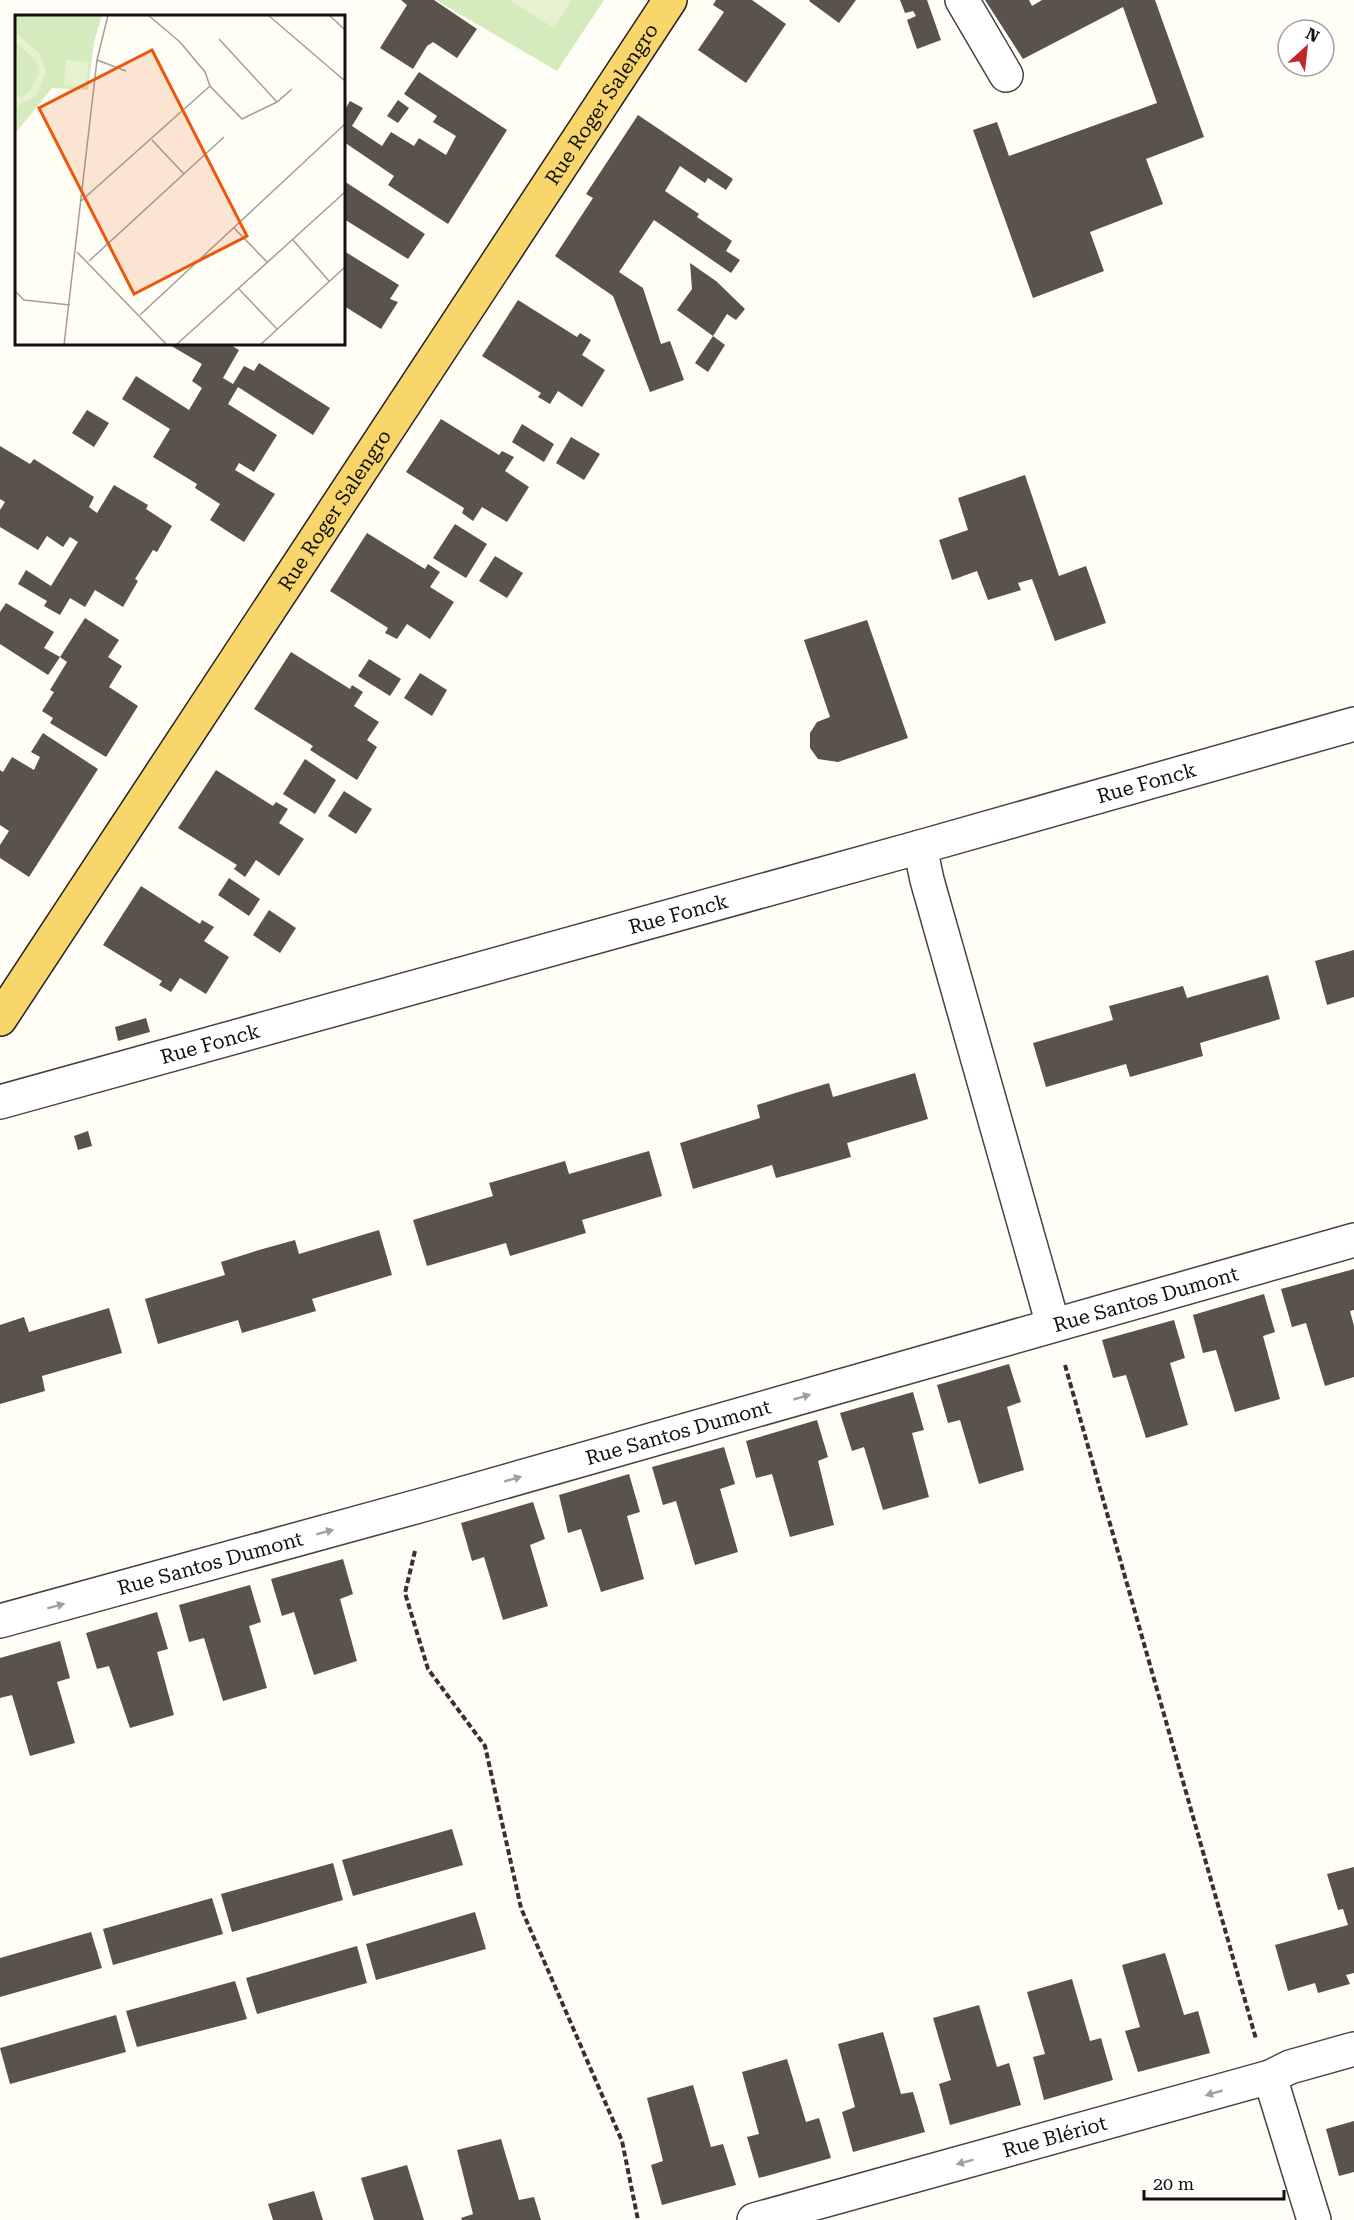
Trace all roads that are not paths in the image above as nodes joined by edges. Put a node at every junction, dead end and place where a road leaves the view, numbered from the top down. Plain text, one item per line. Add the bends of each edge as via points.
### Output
1 (670, 0) edge
2 (962, 0) edge
3 (1006, 75) dead end
4 (1354, 724) edge
5 (920, 848) junction
6 (0, 1019) edge
7 (0, 1102) edge
8 (1354, 1240) edge
9 (1053, 1325) junction
10 (0, 1621) edge
11 (1354, 2049) edge
12 (1270, 2077) junction
13 (754, 2220) edge
14 (1314, 2220) edge

1 - 6 main road, Rue Roger Salengro
2 - 3 street
4 - 5 street, Rue Fonck
5 - 7 street, Rue Fonck
5 - 9 street
8 - 9 street, Rue Santos Dumont
10 -> 9 street, Rue Santos Dumont
11 - 12 street, Rue Blériot via 1290,2067
12 -> 13 street, Rue Blériot
12 - 14 street

